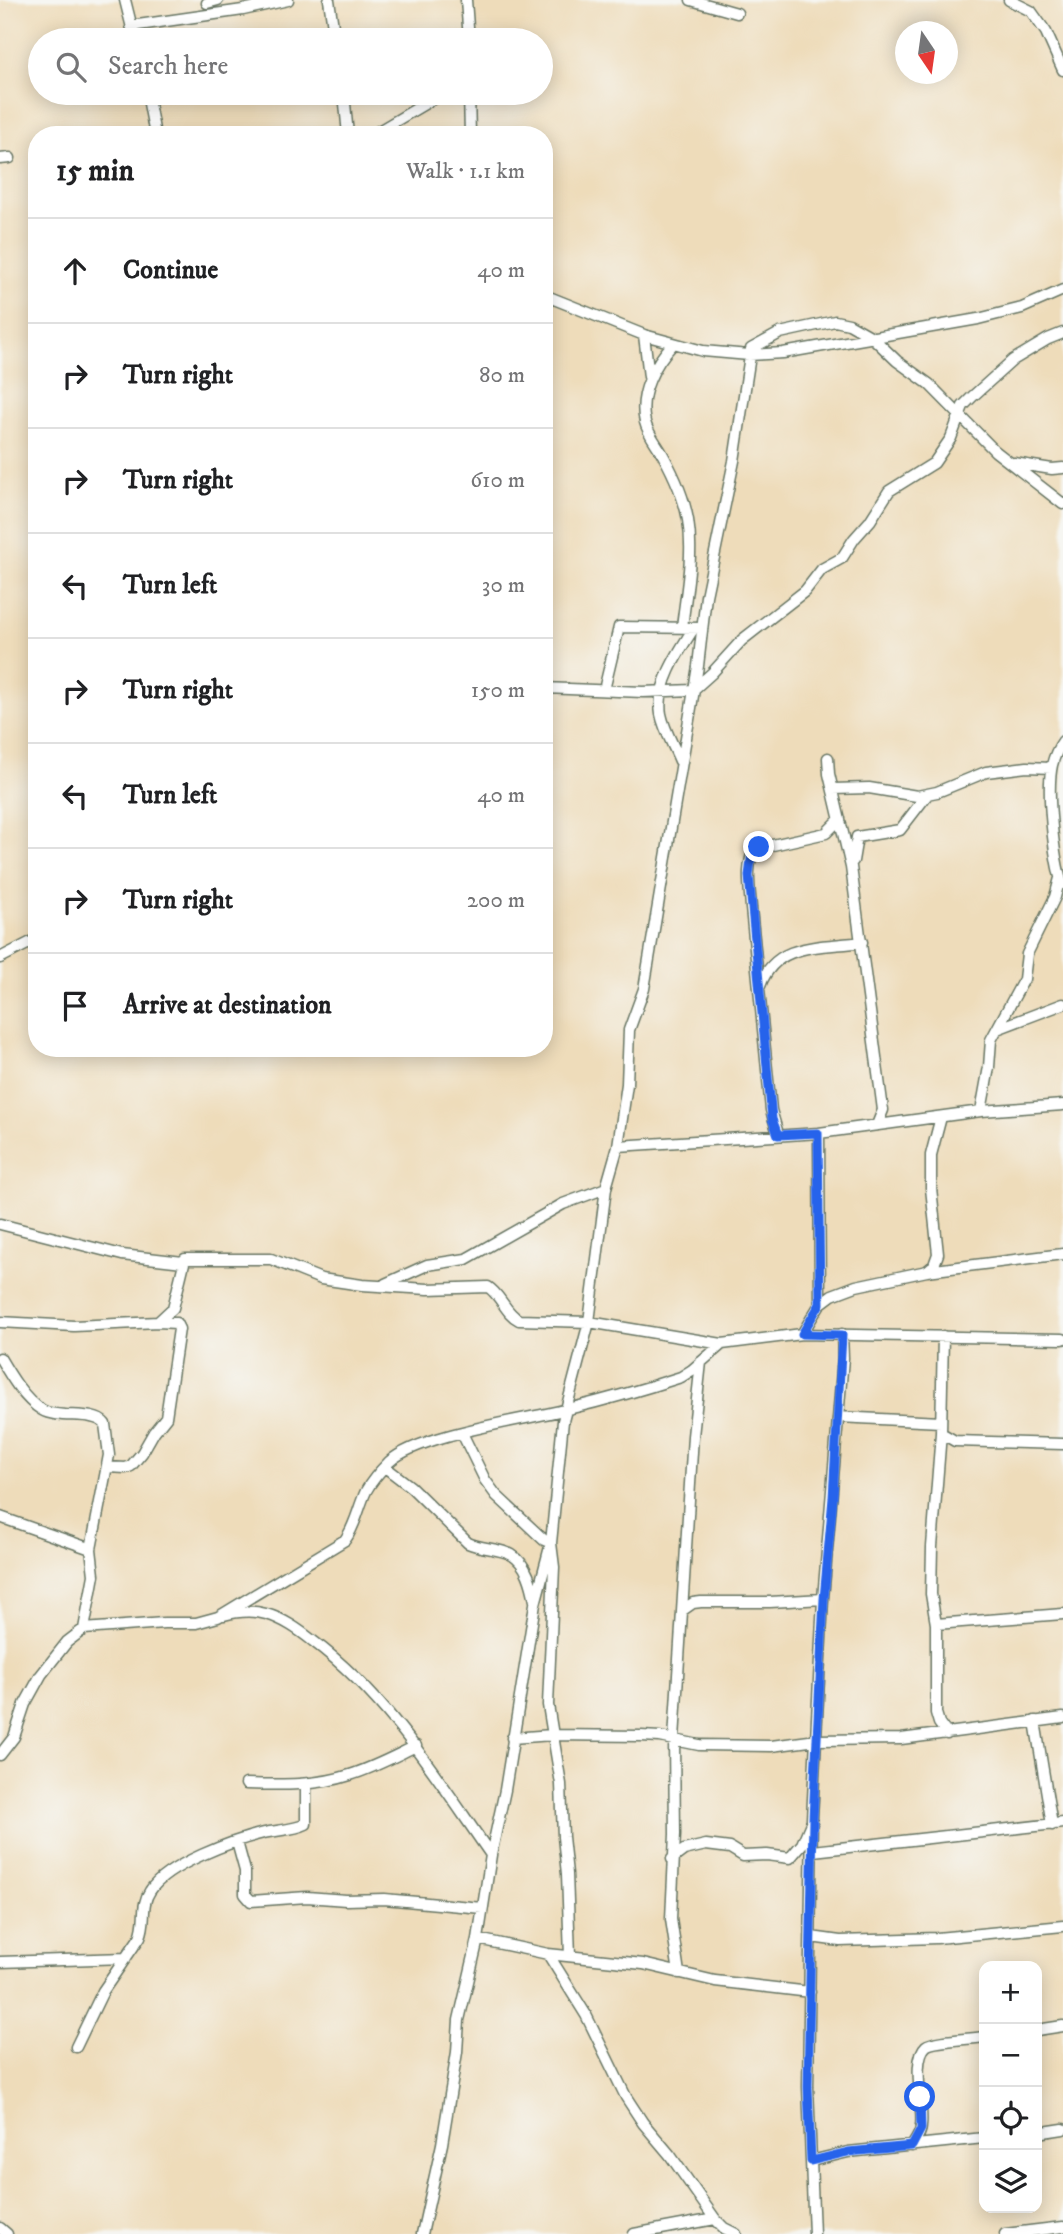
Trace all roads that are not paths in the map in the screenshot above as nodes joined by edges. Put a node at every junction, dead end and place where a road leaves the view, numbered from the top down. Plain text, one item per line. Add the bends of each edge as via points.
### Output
1 (125, 0) edge
2 (288, 0) edge
3 (328, 0) edge
4 (466, 0) edge
5 (691, 0) edge
6 (1009, 0) edge
7 (737, 13) dead end
8 (131, 26) joint
9 (333, 28) edge
10 (468, 28) edge
11 (1062, 64) edge
12 (149, 105) edge
13 (345, 105) edge
14 (423, 105) edge
15 (469, 105) edge
16 (153, 126) edge
17 (347, 126) edge
18 (387, 126) edge
19 (470, 126) edge
20 (1063, 290) edge
21 (553, 299) edge
22 (1063, 333) edge
23 (644, 335) junction
24 (872, 337) junction
25 (673, 344) junction
26 (749, 355) junction
27 (649, 380) junction
28 (959, 413) junction
29 (1012, 463) junction
30 (1063, 468) edge
31 (1063, 505) edge
32 (693, 628) junction
33 (553, 688) edge
34 (604, 690) junction
35 (693, 690) junction
36 (663, 692) junction
37 (1063, 741) edge
38 (828, 758) dead end
39 (681, 763) junction
40 (1051, 768) junction
41 (1063, 776) edge
42 (1051, 782) junction
43 (833, 789) junction
44 (927, 795) junction
45 (840, 820) junction
46 (851, 867) junction
47 (1062, 882) edge
48 (862, 943) junction
49 (28, 944) edge
50 (0, 958) edge
51 (760, 989) junction
52 (1063, 1004) edge
53 (997, 1028) junction
54 (1063, 1105) edge
55 (883, 1111) junction
56 (981, 1111) junction
57 (941, 1117) junction
58 (916, 1120) junction
59 (893, 1123) junction
60 (877, 1125) junction
61 (818, 1133) junction
62 (778, 1135) junction
63 (935, 1135) junction
64 (618, 1146) junction
65 (606, 1188) junction
66 (0, 1224) edge
67 (1063, 1254) edge
68 (183, 1262) junction
69 (927, 1271) junction
70 (383, 1286) junction
71 (820, 1304) junction
72 (0, 1322) edge
73 (158, 1322) junction
74 (589, 1322) junction
75 (802, 1334) junction
76 (842, 1335) junction
77 (943, 1336) junction
78 (1063, 1339) edge
79 (722, 1344) junction
80 (0, 1358) edge
81 (701, 1362) junction
82 (567, 1410) junction
83 (838, 1417) junction
84 (941, 1428) junction
85 (462, 1433) junction
86 (1063, 1444) edge
87 (107, 1466) junction
88 (385, 1467) junction
89 (0, 1517) edge
90 (551, 1543) junction
91 (91, 1549) junction
92 (824, 1599) junction
93 (536, 1604) junction
94 (682, 1610) junction
95 (1063, 1614) edge
96 (218, 1617) junction
97 (936, 1623) junction
98 (84, 1629) junction
99 (1063, 1718) edge
100 (1035, 1721) junction
101 (947, 1734) junction
102 (552, 1735) junction
103 (512, 1738) junction
104 (674, 1739) junction
105 (817, 1740) junction
106 (416, 1746) junction
107 (0, 1755) edge
108 (246, 1784) dead end
109 (306, 1784) junction
110 (813, 1819) junction
111 (1057, 1824) edge
112 (237, 1842) junction
113 (813, 1851) junction
114 (491, 1855) junction
115 (672, 1859) junction
116 (482, 1908) junction
117 (1063, 1926) edge
118 (811, 1937) junction
119 (478, 1939) junction
120 (548, 1954) junction
121 (570, 1956) junction
122 (125, 1958) junction
123 (0, 1962) edge
124 (679, 1973) junction
125 (810, 1992) junction
126 (1063, 2026) edge
127 (1042, 2029) edge
128 (979, 2038) edge
129 (76, 2047) dead end
130 (1063, 2129) edge
131 (1042, 2132) edge
132 (979, 2139) edge
133 (912, 2146) junction
134 (811, 2161) junction
135 (715, 2219) junction
136 (1063, 2227) edge
137 (0, 2228) edge
138 (724, 2231) edge
139 (649, 2232) edge
140 (7, 2234) edge
141 (422, 2234) edge
142 (634, 2234) edge
143 (736, 2234) edge
144 (814, 2234) edge
145 (1005, 2234) edge

1 - 8 street
2 - 8 street
3 - 9 street
4 - 10 street
5 - 7 street
6 - 11 street via 1031,11
12 - 16 street
13 - 17 street
14 - 18 street
15 - 19 street
20 - 24 street via 997,316
21 - 23 street
22 - 28 street via 1013,360
23 - 25 street
23 - 27 street
24 - 26 street
24 - 26 street via 835,321 771,336
24 - 28 street
25 - 26 street
25 - 27 street
26 - 32 street via 734,461 706,596
27 - 32 street via 646,425 676,481 688,517
28 - 29 street
28 - 35 street via 951,438 934,463 889,491 842,558 822,569 805,591 742,640
29 - 30 street
29 - 31 street
32 - 34 street via 619,627
32 - 35 street
32 - 36 street via 673,660
33 - 34 street
34 - 36 street
35 - 36 street
35 - 39 street
36 - 39 street via 661,713
37 - 40 street
38 - 43 street
39 - 64 street via 643,989 629,1030
40 - 42 street
40 - 44 street via 986,772
41 - 42 street
42 - 47 street via 1054,849
43 - 44 street
43 - 45 street
44 - 46 street via 900,830 857,837
45 - 46 street
45 - 51 street via 826,833 752,852 749,876
46 - 48 street
47 - 53 street via 1027,954 1024,979
48 - 51 street via 785,954 771,965
48 - 55 street
49 - 50 street
51 - 62 street via 771,1110
52 - 53 street
53 - 56 street via 991,1040
54 - 56 street
55 - 59 street
55 - 60 street
56 - 57 street
57 - 58 street
57 - 63 street
58 - 59 street
58 - 63 street
59 - 60 street
60 - 61 street
61 - 62 street
61 - 71 street
62 - 64 street
63 - 69 street via 931,1188 939,1254
64 - 65 street
65 - 70 street via 563,1204 466,1259 428,1265
65 - 74 street
66 - 68 street via 122,1255
67 - 69 street
68 - 70 street via 189,1258 271,1259 321,1279
68 - 73 street via 173,1308
69 - 71 street via 856,1286
70 - 74 street via 488,1287 519,1320
71 - 75 street
72 - 73 street via 75,1326
73 - 87 street via 176,1323 179,1329 166,1417 131,1466
74 - 79 street
74 - 82 street
75 - 76 street
75 - 79 street
76 - 77 street
76 - 83 street
77 - 78 street
77 - 84 street
79 - 81 street
80 - 87 street via 31,1401 44,1411 102,1420 109,1446
81 - 82 street via 681,1377
81 - 94 street
82 - 85 street
82 - 90 street
83 - 84 street
83 - 92 street
84 - 86 street via 955,1441
84 - 97 street via 932,1547
85 - 88 street via 398,1454
85 - 90 street via 496,1495
87 - 91 street
88 - 93 street via 468,1543 512,1555 531,1582
88 - 96 street via 368,1489 345,1540
89 - 91 street
90 - 93 street
90 - 102 street via 548,1705
91 - 98 street via 93,1575
92 - 94 street via 701,1602
92 - 105 street
93 - 103 street
94 - 104 street
95 - 97 street
96 - 98 street via 197,1623
96 - 106 street via 255,1612 299,1631 339,1660
97 - 101 street via 936,1713
98 - 107 street via 67,1642 41,1675 14,1737
99 - 100 street
100 - 101 street
100 - 111 street
101 - 105 street via 877,1741
102 - 103 street
102 - 104 street
102 - 121 street via 561,1784
103 - 114 street
104 - 105 street via 699,1745 771,1746
104 - 115 street
105 - 110 street
106 - 109 street via 350,1775
106 - 114 street
108 - 109 street
109 - 112 street via 306,1824
110 - 113 street
110 - 115 street via 790,1858 743,1856 730,1848 706,1845 688,1848
111 - 113 street
112 - 116 street via 245,1894 251,1901 384,1899
112 - 122 street via 194,1858 155,1883 145,1900 144,1928
113 - 118 street
114 - 116 street
115 - 124 street via 671,1919
116 - 119 street
117 - 118 street via 937,1938 840,1941
118 - 125 street
119 - 120 street
119 - 141 street via 459,2020 442,2144
120 - 121 street
120 - 135 street via 586,2015 626,2097
121 - 124 street
122 - 123 street
122 - 129 street
124 - 125 street via 715,1982
125 - 134 street
126 - 127 street
128 - 133 street via 933,2043 923,2049 921,2129
130 - 131 street
132 - 133 street
133 - 134 street
134 - 144 street
135 - 138 street
135 - 139 street
136 - 145 street
137 - 140 street
138 - 143 street
139 - 142 street

